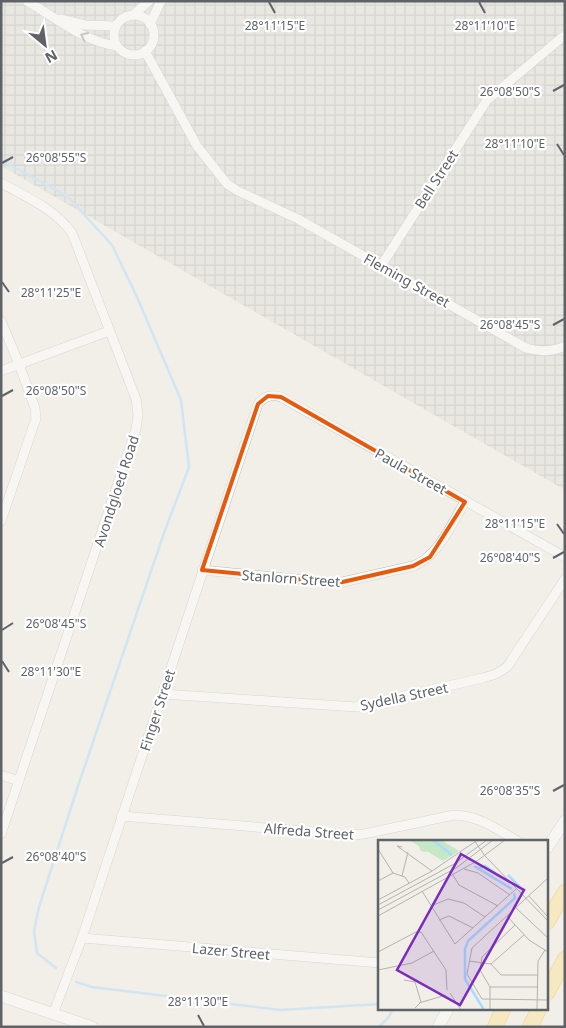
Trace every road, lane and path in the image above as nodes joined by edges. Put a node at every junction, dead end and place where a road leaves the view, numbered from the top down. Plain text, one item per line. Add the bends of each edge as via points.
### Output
1 (27, 1) edge
2 (149, 1) edge
3 (161, 1) edge
4 (133, 15) junction
5 (55, 17) junction
6 (150, 24) junction
7 (116, 26) junction
8 (565, 35) edge
9 (117, 46) junction
10 (145, 51) junction
11 (1, 183) edge
12 (380, 266) junction
13 (1, 321) edge
14 (109, 331) junction
15 (565, 346) edge
16 (19, 364) junction
17 (1, 371) edge
18 (258, 404) joint
19 (465, 502) junction
20 (1, 521) edge
21 (565, 557) edge
22 (202, 570) junction
23 (565, 579) edge
24 (163, 694) junction
25 (1, 775) edge
26 (19, 781) junction
27 (121, 816) junction
28 (565, 821) edge
29 (1, 834) edge
30 (515, 840) edge
31 (548, 846) edge
32 (565, 892) edge
33 (548, 920) edge
34 (82, 938) junction
35 (565, 959) edge
36 (378, 963) edge
37 (548, 991) edge
38 (1, 996) edge
39 (447, 1010) edge
40 (503, 1010) edge
41 (538, 1010) edge
42 (53, 1014) junction
43 (92, 1027) edge
44 (438, 1027) edge
45 (495, 1027) edge
46 (530, 1027) edge

1 - 5 street
2 - 4 street
3 - 6 street
4 - 6 street via 143,17
4 - 7 street via 123,18
5 - 7 street via 85,25
9 -> 5 street via 76,33
6 - 10 street via 154,33
7 - 9 street
8 - 12 street, Bell Street via 484,105
9 - 10 street via 130,54
10 - 12 street, Fleming Street via 189,132 227,184 298,219
11 - 14 street, Avondgloed Road via 53,213 68,228 78,245
12 - 15 street, Fleming Street via 526,348 550,351
13 - 16 street
14 - 16 street
14 - 26 street, Avondgloed Road via 136,399 136,428
16 - 17 street
16 - 20 street via 36,418
18 - 19 street, Paula Street via 268,396 281,397
18 - 22 street, Finger Street
19 - 21 street, Paula Street
19 - 22 street, Stanlorn Street via 435,551 425,561 413,566 338,583
22 - 24 street, Finger Street
23 - 24 street, Sydella Street via 507,667 483,678 356,708
24 - 27 street, Finger Street
25 - 26 street
26 - 29 street, Avondgloed Road
27 - 30 street, Alfreda Street via 352,835 454,815 475,818
27 - 34 street, Finger Street
28 - 31 main road
32 - 33 highway
34 - 36 street, Lazer Street
34 - 42 street, Finger Street
35 - 37 highway
38 - 42 main road
39 - 44 main road
40 - 45 highway
41 - 46 highway
42 - 43 main road

